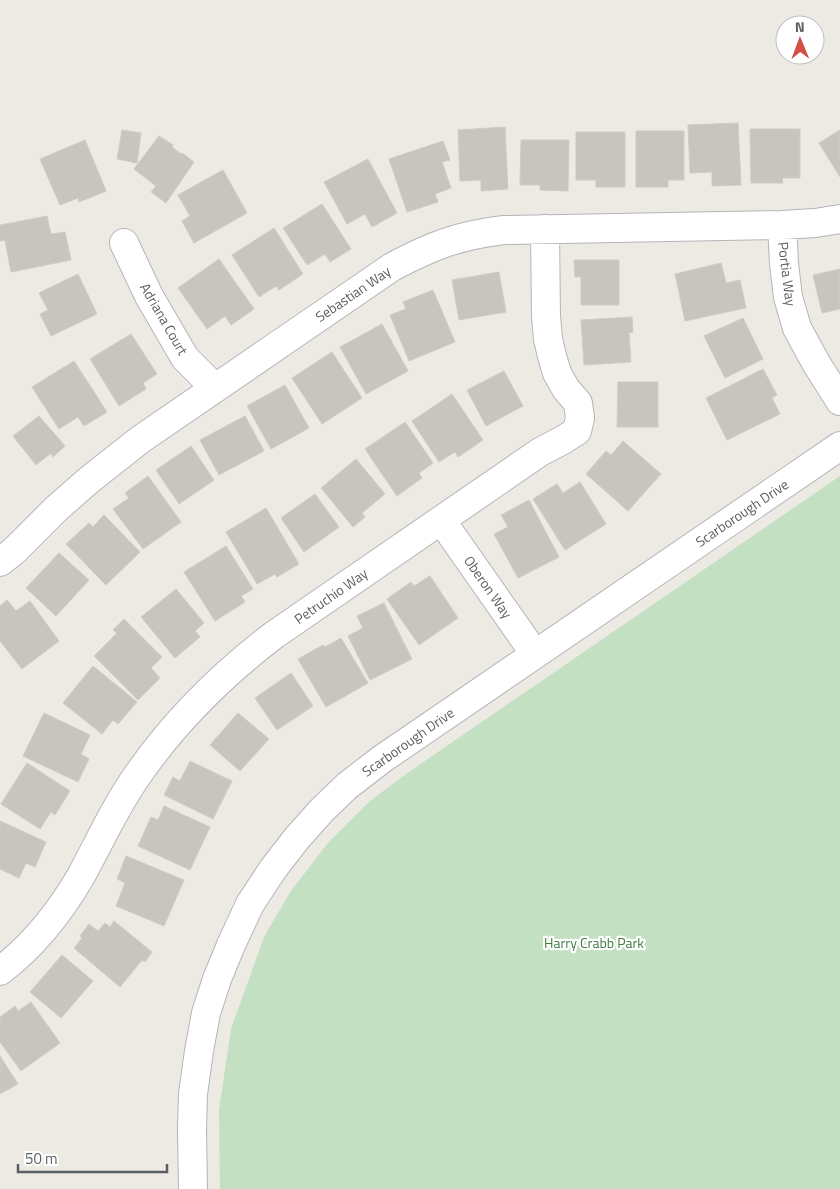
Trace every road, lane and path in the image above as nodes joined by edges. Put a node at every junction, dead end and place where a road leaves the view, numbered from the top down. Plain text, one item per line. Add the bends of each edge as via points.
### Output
1 (840, 219) edge
2 (782, 224) junction
3 (544, 229) junction
4 (124, 243) dead end
5 (216, 388) junction
6 (840, 400) edge
7 (840, 446) edge
8 (441, 520) junction
9 (0, 562) edge
10 (535, 654) junction
11 (0, 971) edge
12 (193, 1189) edge

1 - 2 street, Sebastian Way
2 - 3 street, Sebastian Way
2 - 6 street, Portia Way via 788,297 797,328
3 - 5 street, Sebastian Way via 480,233 417,254 392,267
3 - 8 street, Petruchio Way via 548,339 557,373 578,403 580,418 577,431 540,452
4 - 5 street, Adriana Court via 148,296 186,358
5 - 9 street, Sebastian Way via 101,470
7 - 10 street, Scarborough Drive
8 - 10 street, Oberon Way
8 - 11 street, Petruchio Way via 274,635 199,700 138,773 60,908 26,948
10 - 12 street, Scarborough Drive via 347,786 297,838 250,904 217,978 206,1013 193,1094

